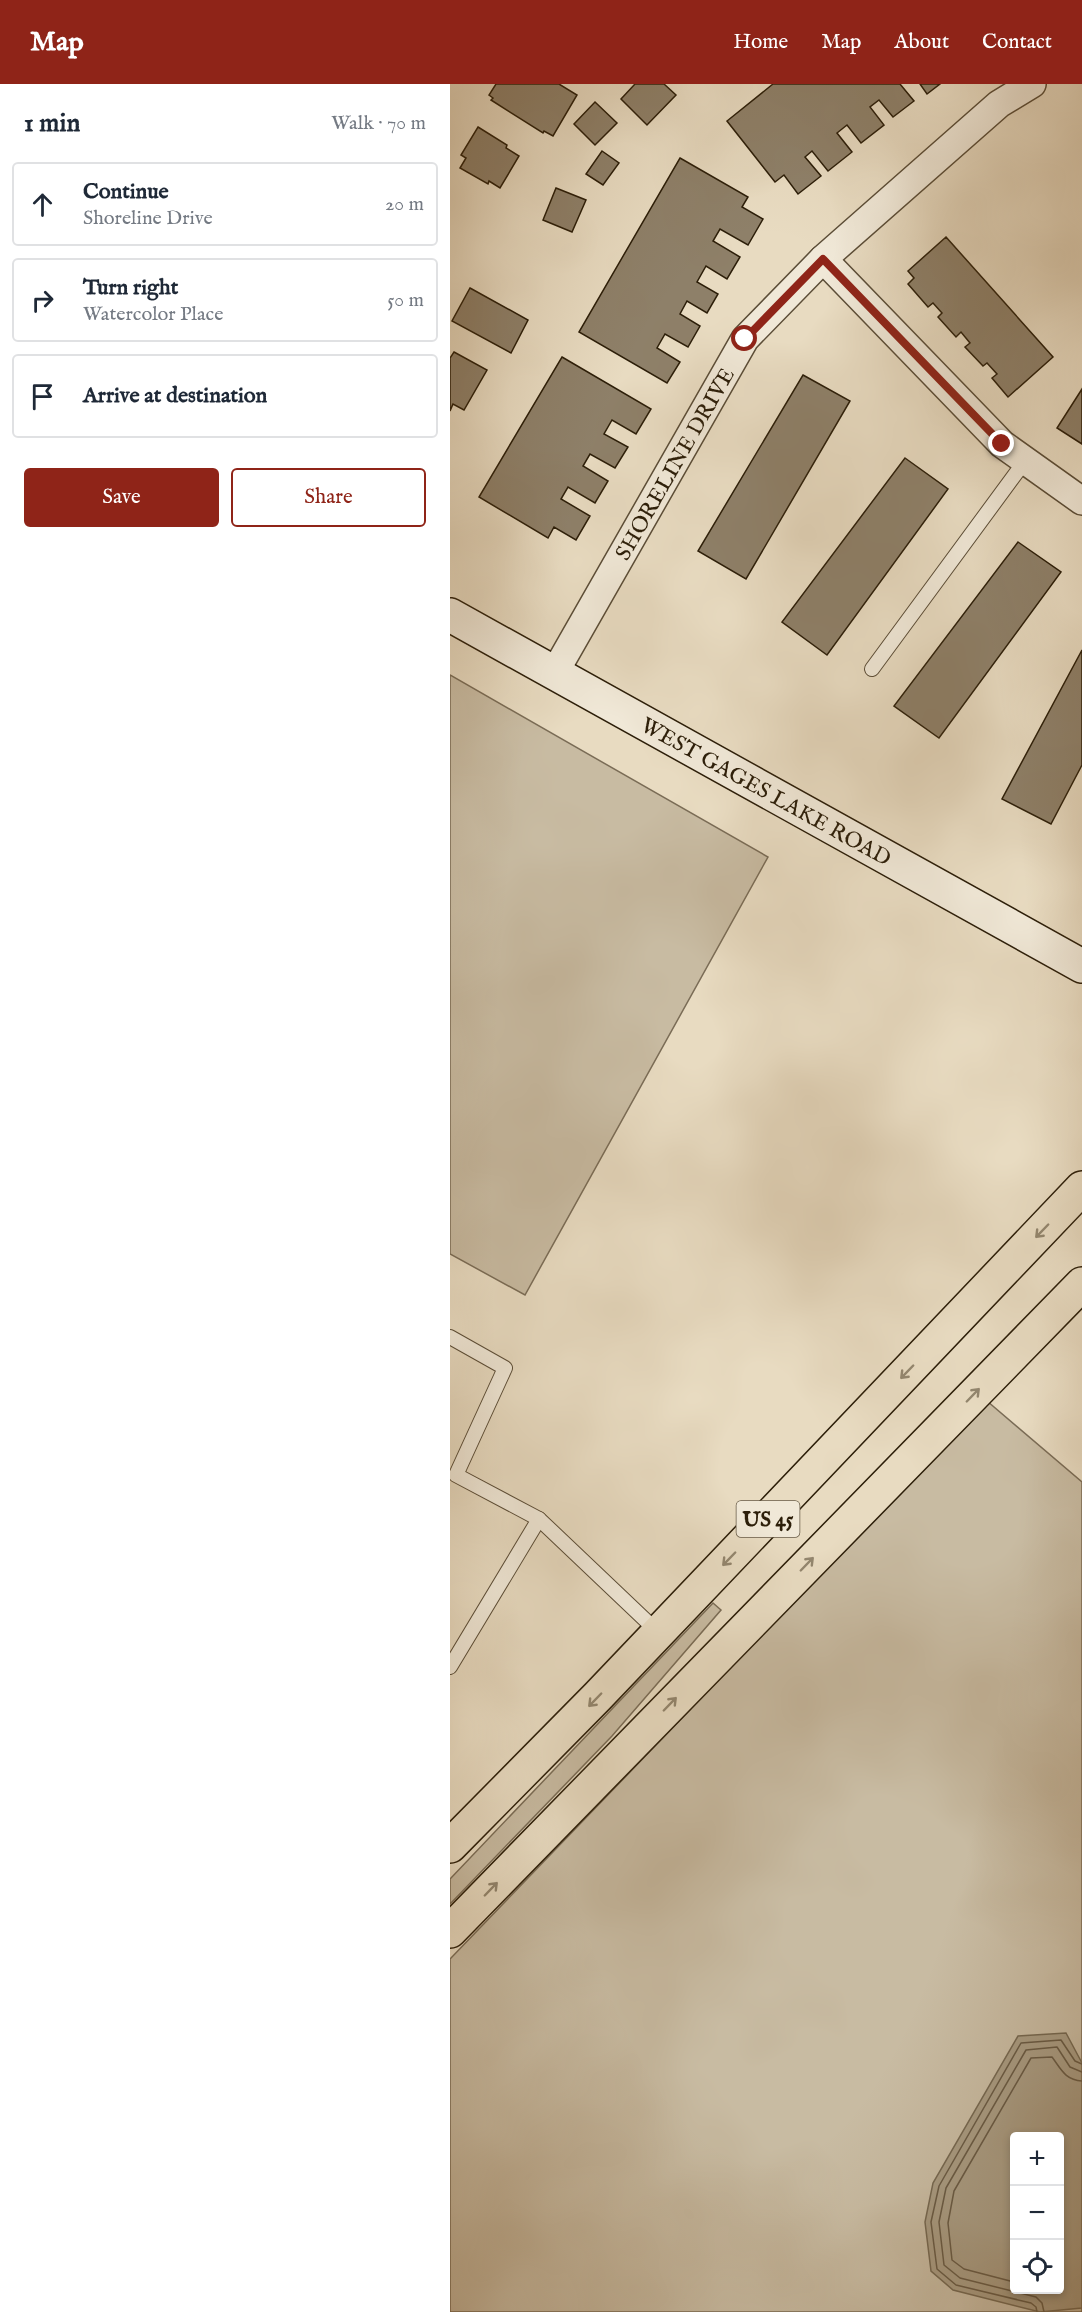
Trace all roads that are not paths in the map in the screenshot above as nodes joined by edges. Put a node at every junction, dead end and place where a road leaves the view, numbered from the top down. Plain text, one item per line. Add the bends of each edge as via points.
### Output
1 (1032, 84) edge
2 (823, 259) junction
3 (1025, 461) junction
4 (1082, 501) edge
5 (450, 615) edge
6 (872, 669) dead end
7 (555, 672) junction
8 (1082, 966) edge
9 (1082, 1188) edge
10 (1082, 1284) edge
11 (450, 1337) edge
12 (539, 1519) junction
13 (659, 1633) junction
14 (450, 1667) edge
15 (450, 1846) edge
16 (450, 1931) edge

1 - 2 street, SHORELINE DRIVE via 999,104
2 - 3 street via 1002,444
2 - 7 street, SHORELINE DRIVE via 745,339
3 - 4 street
3 - 6 lane
5 - 7 street, WEST GAGES LAKE ROAD
7 - 8 street, WEST GAGES LAKE ROAD
9 -> 13 main road, US 45
16 -> 10 main road, US 45
11 - 12 lane via 505,1368 456,1475
12 - 13 lane
12 - 14 lane
13 -> 15 main road, US 45

